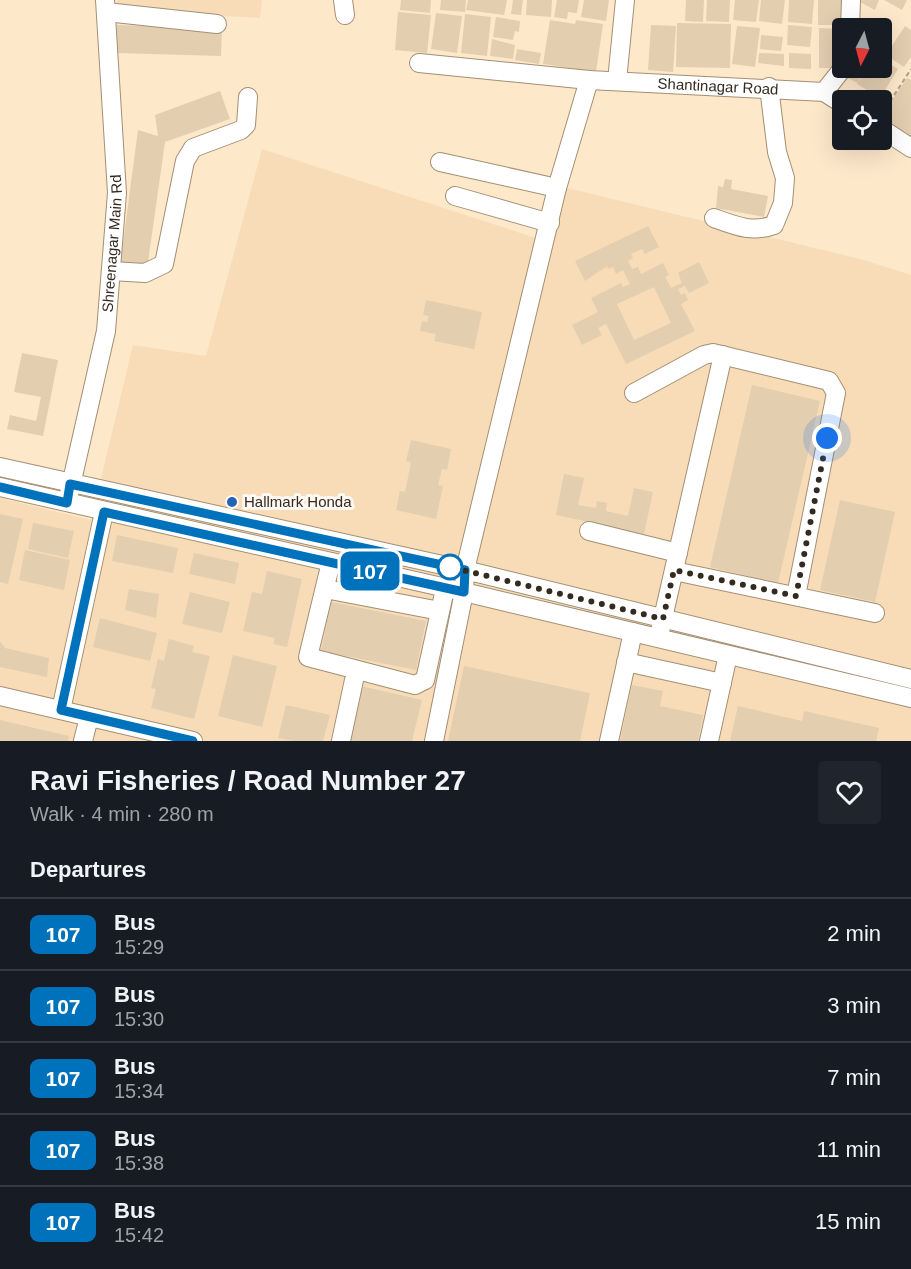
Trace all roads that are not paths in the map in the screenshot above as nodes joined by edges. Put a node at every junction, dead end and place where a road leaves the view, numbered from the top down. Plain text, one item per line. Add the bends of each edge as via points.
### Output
1 (625, 0) edge
2 (851, 0) edge
3 (106, 6) edge
4 (850, 18) edge
5 (217, 24) dead end
6 (418, 63) dead end
7 (835, 78) edge
8 (589, 80) junction
9 (617, 81) junction
10 (769, 87) junction
11 (824, 92) junction
12 (248, 97) dead end
13 (832, 97) edge
14 (892, 136) edge
15 (911, 148) edge
16 (440, 162) dead end
17 (557, 188) junction
18 (455, 196) dead end
19 (714, 218) dead end
20 (550, 223) junction
21 (111, 271) junction
22 (723, 355) junction
23 (634, 393) dead end
24 (0, 467) edge
25 (70, 484) junction
26 (0, 487) edge
27 (67, 503) junction
28 (104, 512) junction
29 (588, 531) dead end
30 (331, 562) junction
31 (676, 562) junction
32 (465, 570) junction
33 (325, 589) junction
34 (445, 589) junction
35 (464, 592) junction
36 (796, 596) junction
37 (440, 611) junction
38 (875, 613) dead end
39 (663, 619) junction
40 (633, 632) junction
41 (659, 638) junction
42 (728, 655) junction
43 (626, 662) junction
44 (911, 679) edge
45 (354, 680) dead end
46 (722, 683) junction
47 (0, 696) edge
48 (911, 699) edge
49 (61, 710) junction
50 (88, 717) junction
51 (83, 741) edge
52 (193, 741) edge
53 (341, 741) edge
54 (434, 741) edge
55 (609, 741) edge
56 (709, 741) edge

1 - 9 street
2 - 4 street
3 - 5 street
3 - 21 street, Shreenagar Main Rd via 117,193
6 - 8 street, Shantinagar Road
7 - 11 street
8 - 9 street, Shantinagar Road
8 - 17 street
9 - 10 street, Shantinagar Road
10 - 11 street, Shantinagar Road
10 - 19 street via 784,178 783,203 774,225 759,231
11 - 13 street, Shantinagar Road
12 - 21 street via 246,124 241,130 193,148 185,161 164,264 144,273
14 - 15 street
16 - 17 street
17 - 20 street
18 - 20 street
20 - 32 street
21 - 25 street, Shreenagar Main Rd via 106,331
22 - 23 street via 704,355
22 - 31 street
22 - 36 street via 829,381 836,393
24 - 25 street
25 - 27 street, Shreenagar Main Rd
25 - 32 street
26 - 27 street
27 - 28 street
28 - 30 street
28 - 49 street
29 - 31 street
30 - 33 street
30 - 34 street
31 - 36 street
31 - 39 street
32 - 35 street
32 - 39 street
33 - 37 street
33 - 37 street via 308,657 416,685 425,680
34 - 35 street
34 - 37 street
35 - 40 street
35 - 54 street
36 - 38 street
39 - 41 street
39 - 44 street
40 - 41 street
40 - 43 street
41 - 42 street
42 - 46 street
42 - 48 street
43 - 46 street
43 - 55 street
45 - 53 street
46 - 56 street
47 - 49 street
49 - 50 street
50 - 51 street
50 - 52 street

